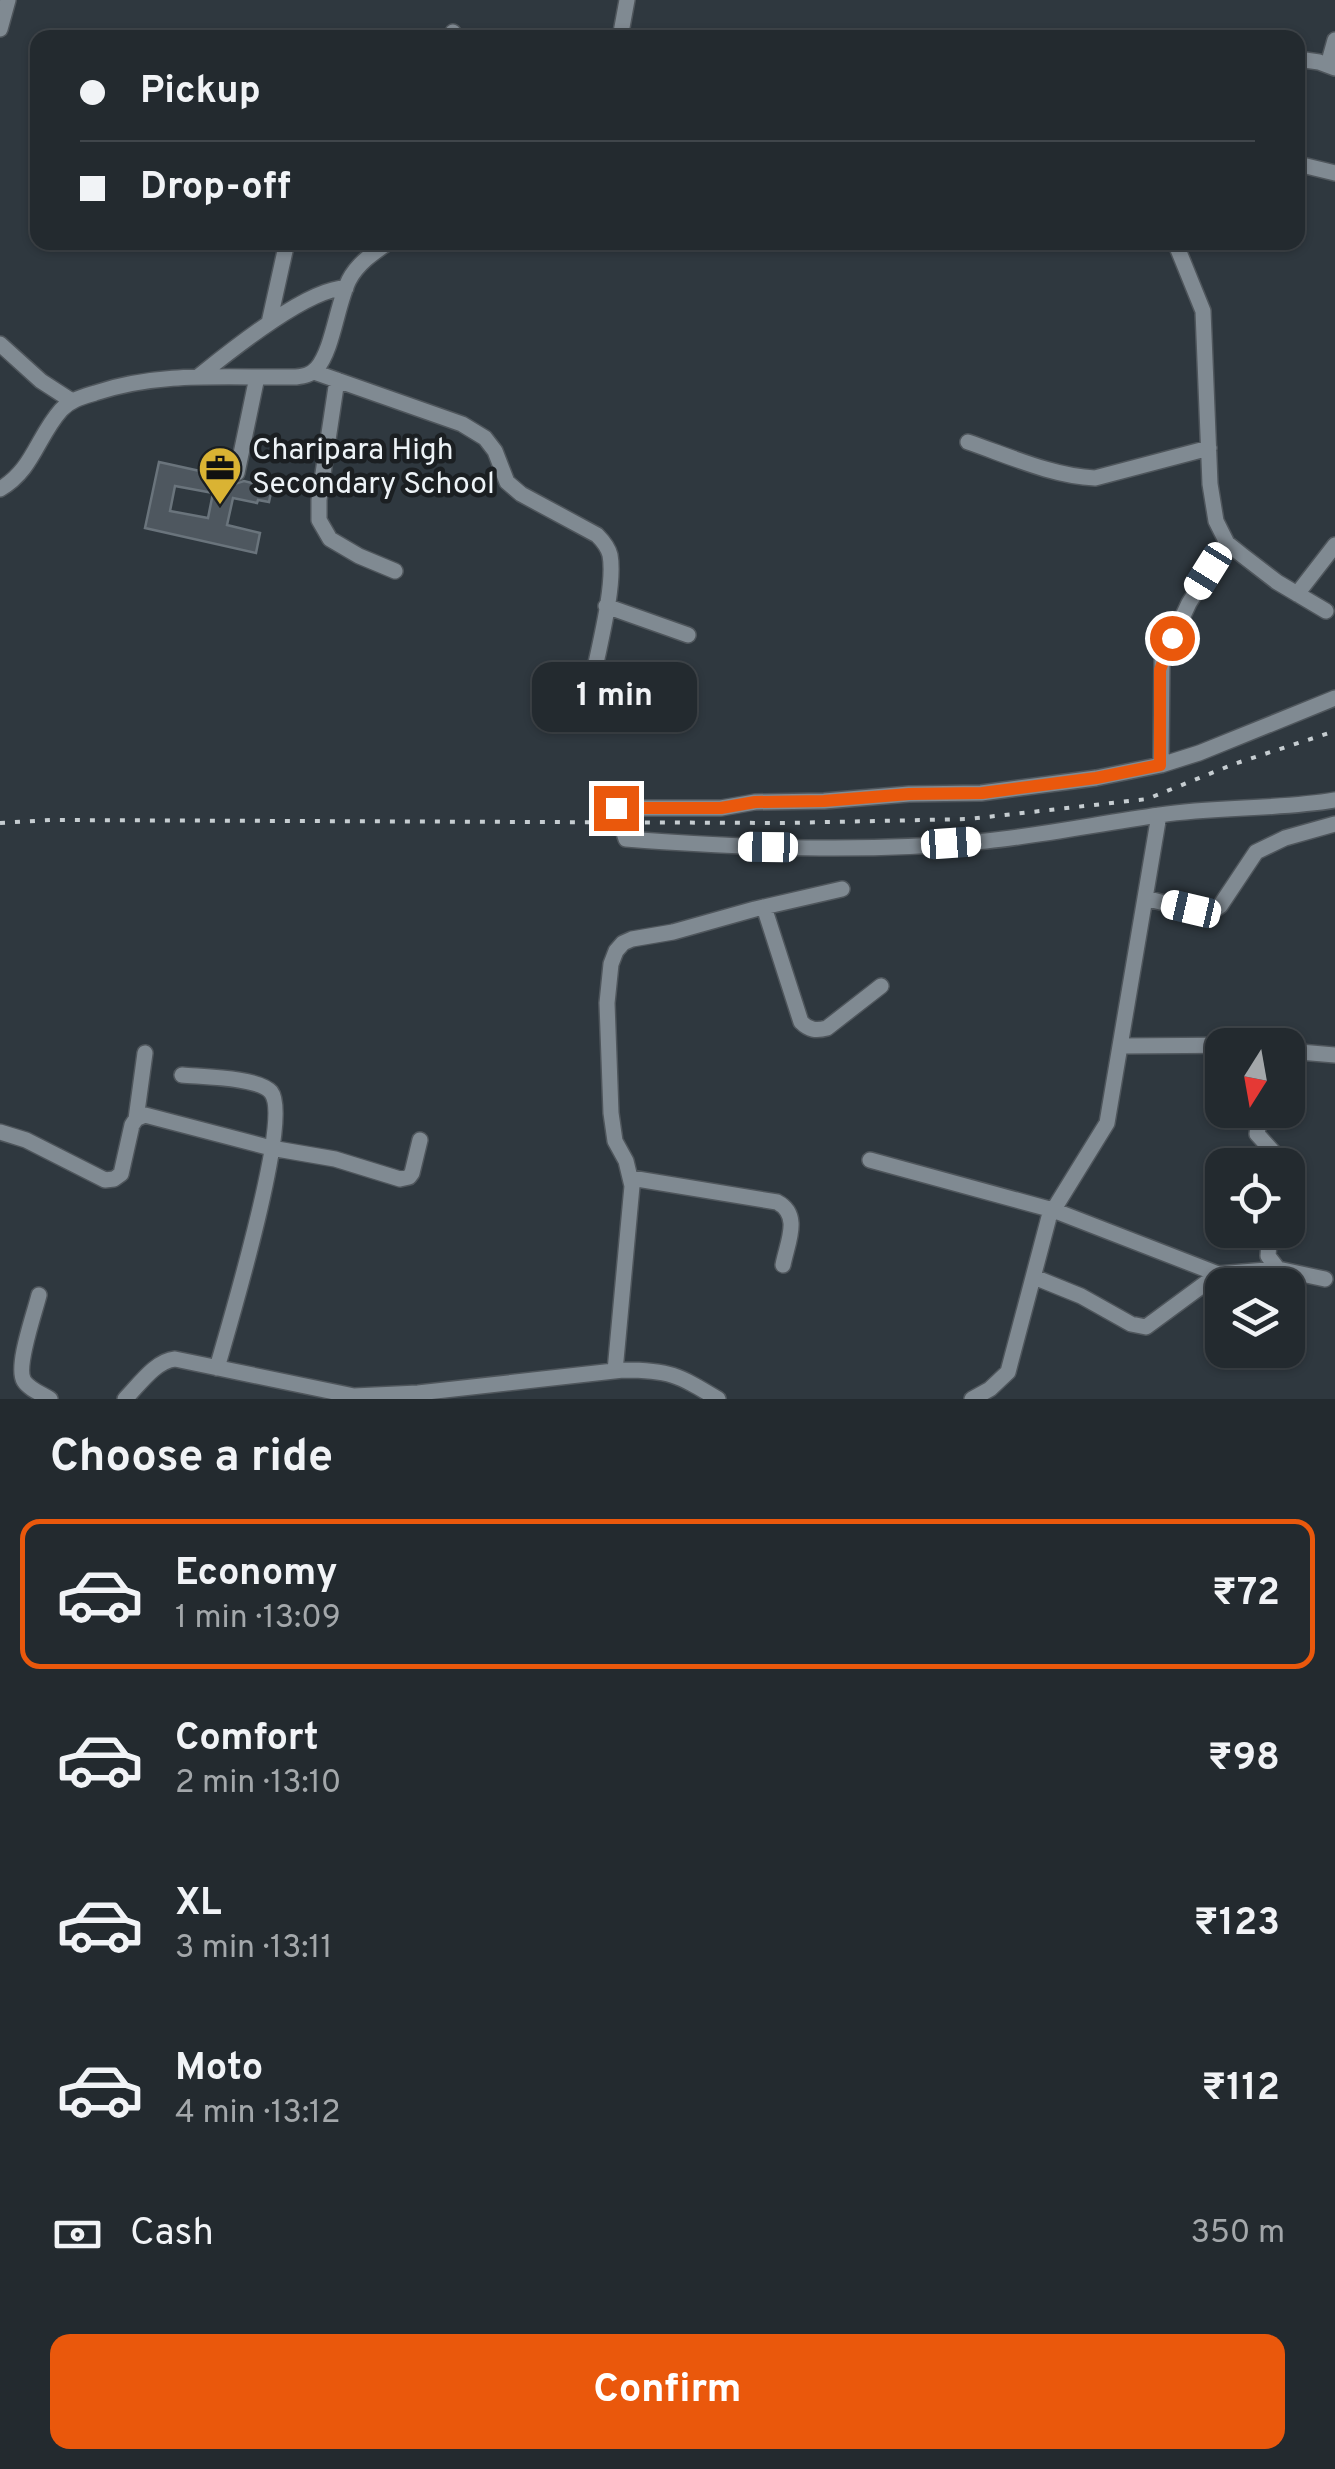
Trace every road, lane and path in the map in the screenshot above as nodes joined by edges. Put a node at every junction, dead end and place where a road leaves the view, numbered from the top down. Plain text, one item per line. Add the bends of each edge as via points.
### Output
1 (626, 0) edge
2 (4, 6) edge
3 (0, 29) edge
4 (621, 30) edge
5 (1335, 40) edge
6 (1305, 60) edge
7 (1332, 66) edge
8 (1305, 166) edge
9 (1335, 173) edge
10 (285, 250) edge
11 (378, 250) edge
12 (1182, 250) edge
13 (346, 288) junction
14 (269, 322) junction
15 (0, 344) edge
16 (314, 372) junction
17 (198, 376) junction
18 (257, 377) junction
19 (338, 380) junction
20 (72, 401) junction
21 (968, 442) dead end
22 (1209, 448) junction
23 (237, 474) dead end
24 (0, 489) edge
25 (1227, 543) junction
26 (1335, 545) edge
27 (396, 571) dead end
28 (1296, 594) junction
29 (606, 606) junction
30 (1326, 611) dead end
31 (688, 635) dead end
32 (590, 692) dead end
33 (1335, 698) edge
34 (1160, 765) junction
35 (1335, 800) edge
36 (1159, 814) junction
37 (1335, 824) edge
38 (842, 889) dead end
39 (1146, 898) junction
40 (764, 907) junction
41 (881, 986) dead end
42 (1205, 1045) edge
43 (1121, 1046) junction
44 (144, 1053) dead end
45 (1305, 1053) edge
46 (1335, 1056) edge
47 (182, 1076) dead end
48 (136, 1119) junction
49 (0, 1132) edge
50 (420, 1140) dead end
51 (272, 1148) junction
52 (870, 1160) dead end
53 (631, 1178) junction
54 (1053, 1210) junction
55 (782, 1265) dead end
56 (1205, 1269) edge
57 (1305, 1274) edge
58 (1034, 1277) junction
59 (1325, 1278) dead end
60 (1205, 1284) edge
61 (39, 1295) dead end
62 (217, 1368) junction
63 (614, 1371) junction
64 (432, 1395) edge
65 (50, 1399) edge
66 (125, 1399) edge
67 (718, 1399) edge
68 (972, 1399) edge

1 - 4 street
2 - 3 street
5 - 7 street
6 - 7 street
8 - 9 street
10 - 14 street
11 - 13 street
12 - 22 street via 1203,311
13 - 14 street
13 - 16 street
14 - 17 street
15 - 20 street
16 - 18 street
16 - 19 street
17 - 18 street
17 - 20 street
18 - 23 street
19 - 27 street via 320,520 330,539
19 - 29 street via 486,438 507,482 604,542 610,553
20 - 24 street via 22,472
21 - 22 street via 1095,478
22 - 25 street via 1212,505
25 - 28 street
25 - 34 street via 1162,661
26 - 28 street
28 - 30 street
29 - 31 street
29 - 32 street
33 - 34 street
34 - 36 street via 982,793 616,808 626,839 768,847 986,841
35 - 36 street
36 - 39 street
37 - 39 street via 1256,852 1213,911
38 - 40 street
39 - 43 street
40 - 41 street via 807,1028 828,1028
40 - 53 street via 632,939 616,951 607,1003 611,1114
42 - 43 street
43 - 54 street via 1107,1123
44 - 48 street
45 - 46 street
47 - 51 street via 246,1082 272,1093
48 - 49 street via 121,1174 105,1180
48 - 51 street via 153,1116
50 - 51 street via 412,1172 400,1179
51 - 62 street
52 - 54 street
53 - 55 street via 786,1206 792,1221
53 - 63 street
54 - 56 street
54 - 58 street
57 - 59 street
58 - 60 street via 1146,1327
58 - 68 street via 1008,1372
61 - 65 street via 21,1376
62 - 64 street via 338,1394
62 - 66 street via 166,1360
63 - 64 street
63 - 67 street via 669,1372

